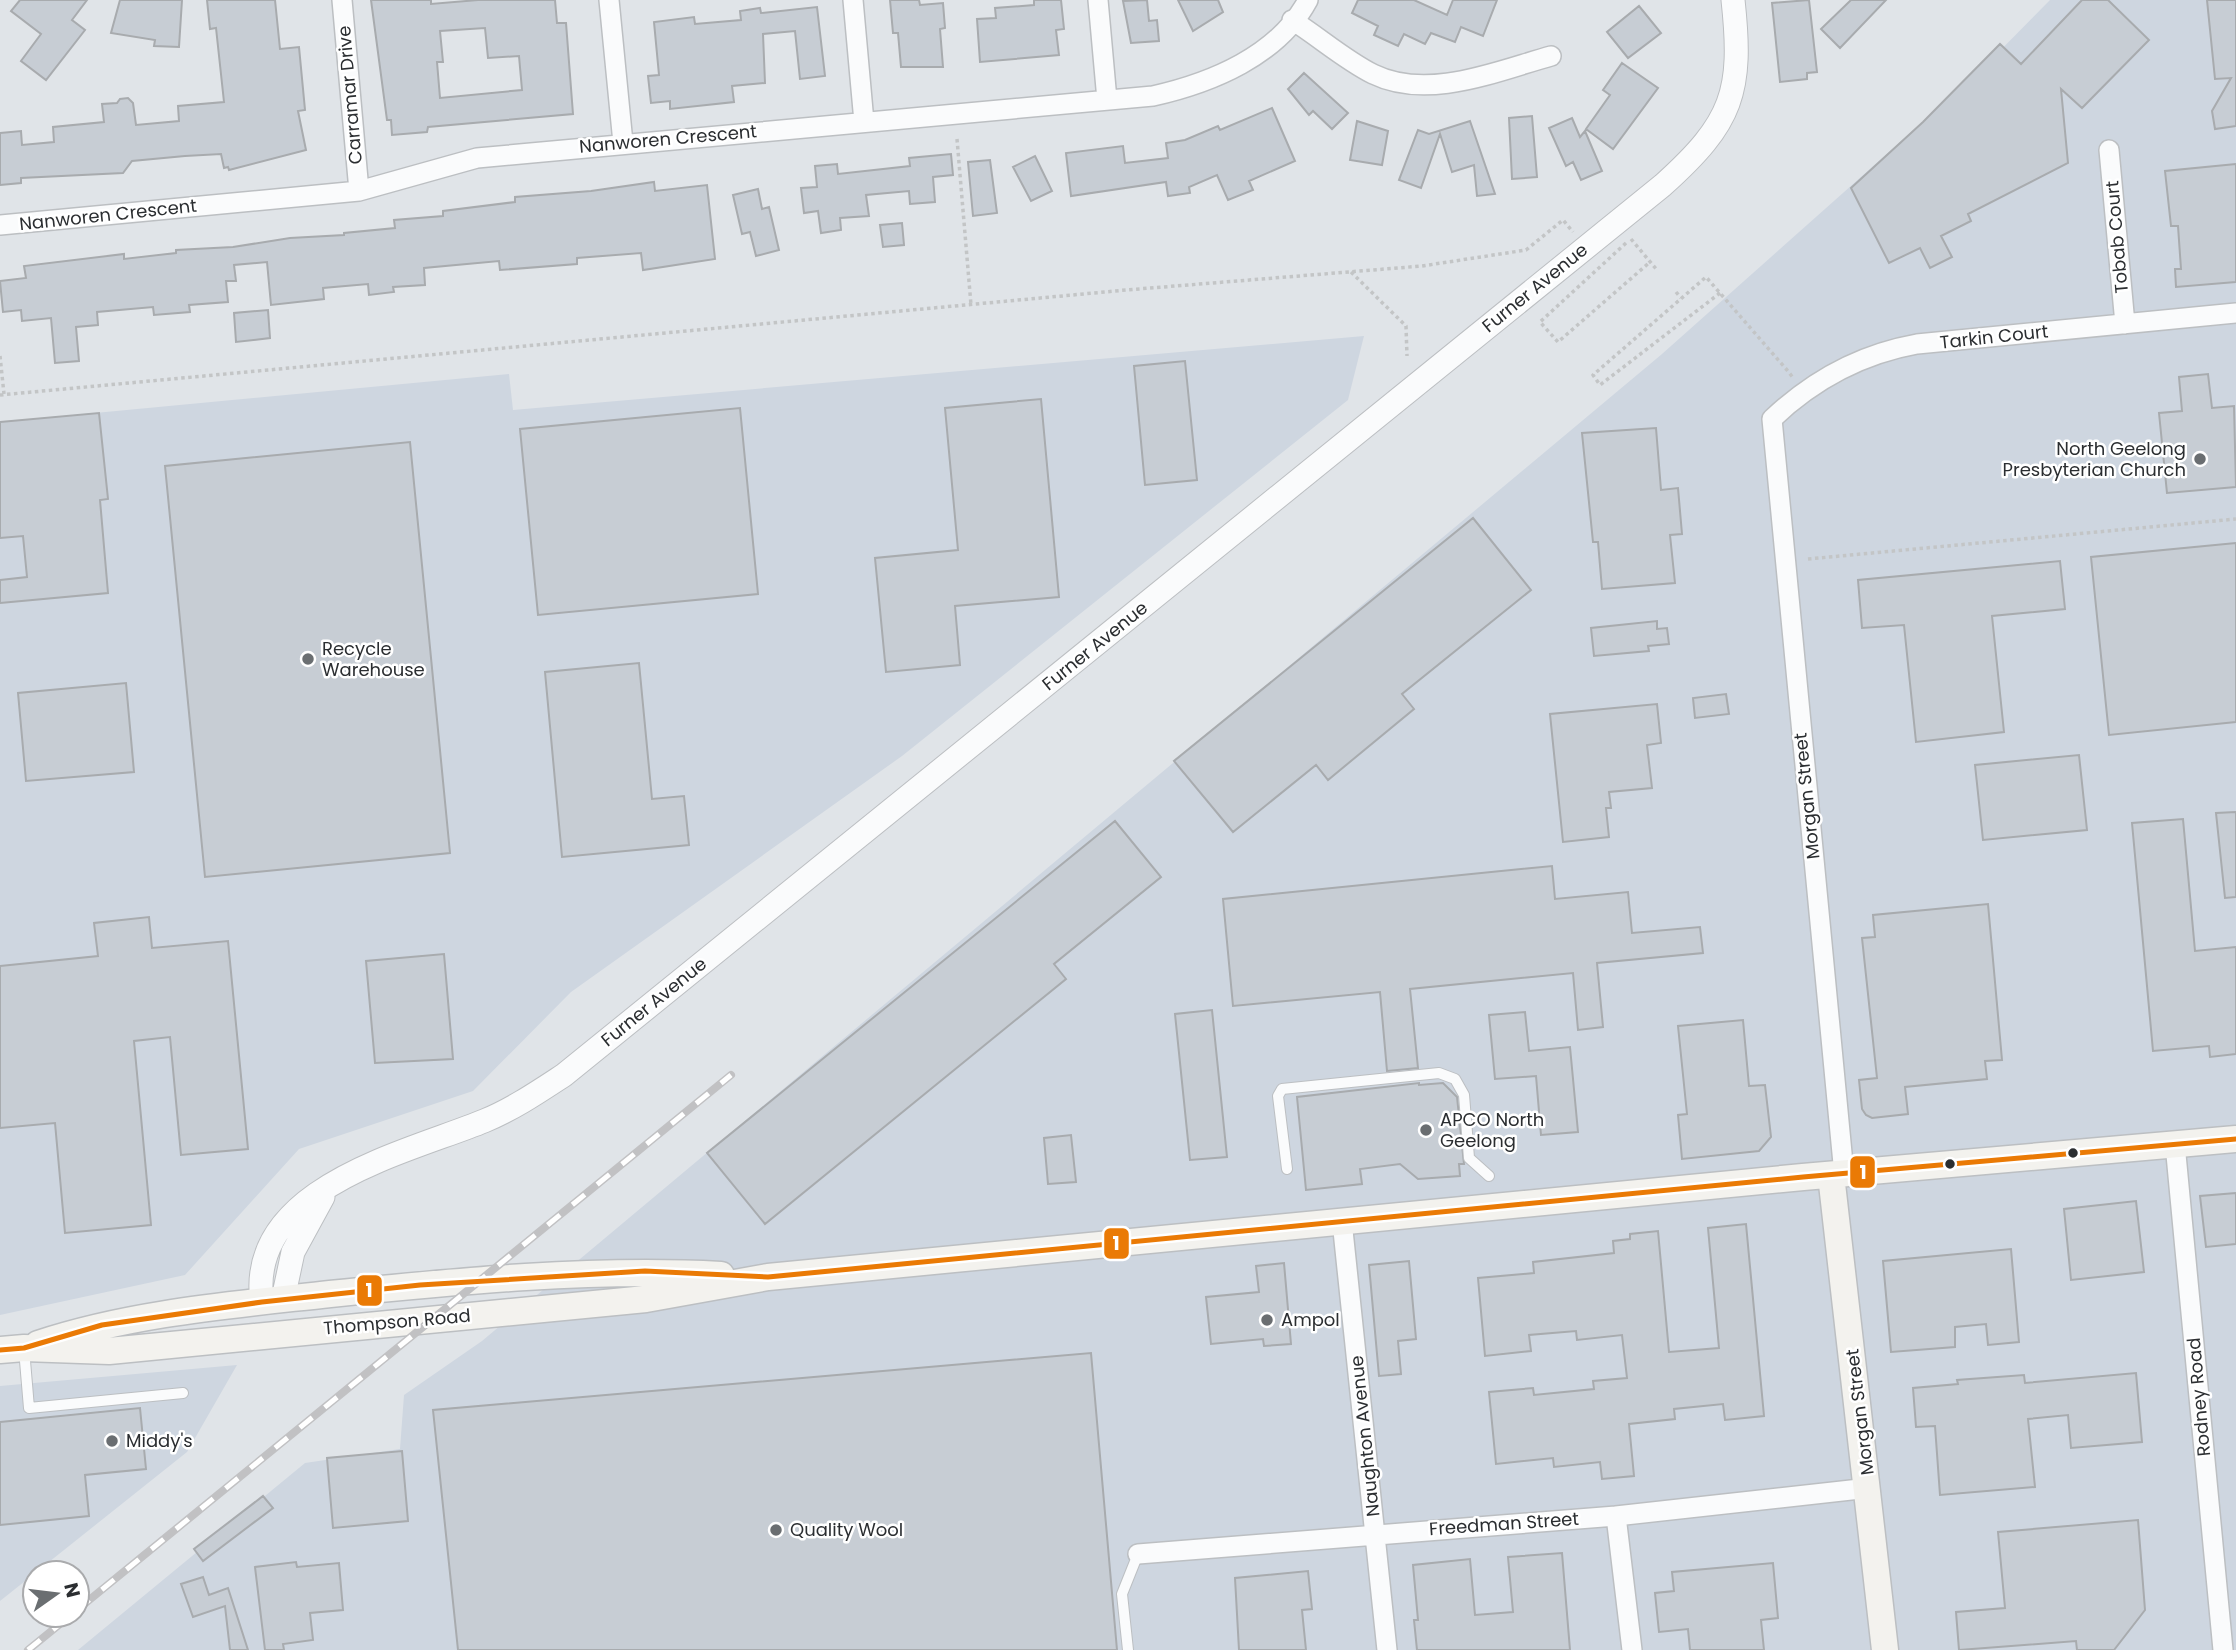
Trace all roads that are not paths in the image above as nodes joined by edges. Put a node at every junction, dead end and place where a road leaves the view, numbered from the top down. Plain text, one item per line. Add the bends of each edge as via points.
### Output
1 (341, 0) edge
2 (609, 0) edge
3 (853, 0) edge
4 (1098, 0) edge
5 (1308, 0) edge
6 (1733, 0) edge
7 (1292, 20) junction
8 (1551, 56) dead end
9 (1107, 100) junction
10 (864, 121) junction
11 (623, 143) junction
12 (2109, 150) dead end
13 (359, 191) junction
14 (0, 225) edge
15 (2236, 313) edge
16 (2125, 324) junction
17 (1772, 419) joint
18 (2236, 1139) edge
19 (2175, 1144) junction
20 (1287, 1169) dead end
21 (1838, 1174) junction
22 (1489, 1176) dead end
23 (1342, 1222) junction
24 (768, 1277) junction
25 (272, 1301) junction
26 (274, 1333) junction
27 (12, 1349) edge
28 (183, 1393) dead end
29 (1868, 1488) junction
30 (1616, 1516) junction
31 (1375, 1533) junction
32 (1138, 1554) joint
33 (1128, 1650) edge
34 (1387, 1650) edge
35 (1632, 1650) edge
36 (1885, 1650) edge
37 (2223, 1650) edge

1 - 13 street, Carramar Drive
2 - 11 street
3 - 10 street
4 - 9 street
5 - 7 street, Nanworen Crescent
6 - 25 street, Furner Avenue via 1738,68 1728,106 1708,140 1663,185 564,1075 487,1120 384,1158 330,1185 301,1208 275,1237 261,1270
7 - 8 street via 1374,74 1411,85 1446,83
7 - 9 street, Nanworen Crescent via 1273,43 1198,86
9 - 10 street, Nanworen Crescent
10 - 11 street, Nanworen Crescent
11 - 13 street, Nanworen Crescent via 477,158
12 - 16 street, Tobab Court
13 - 14 street, Nanworen Crescent
15 - 16 street, Tarkin Court
16 - 17 street, Tarkin Court via 1885,350 1849,364 1803,392
17 - 21 street, Morgan Street
18 - 19 main road, Thompson Road
19 - 21 main road, Thompson Road
19 - 37 street, Rodney Road
20 - 22 lane via 1278,1096 1282,1088 1439,1073 1455,1079 1464,1095 1469,1158
21 - 23 main road, Thompson Road
21 - 29 main road, Morgan Street
23 - 24 main road, Thompson Road
23 - 31 street, Naughton Avenue
24 - 25 main road, Thompson Road via 645,1271 420,1285
24 - 26 main road, Thompson Road via 646,1298
25 - 26 main road
25 - 27 main road, Thompson Road via 102,1325
26 - 27 main road, Thompson Road via 101,1351
27 - 28 lane via 29,1408
29 - 30 street, Freedman Street
29 - 36 main road, Morgan Street
30 - 31 street, Freedman Street
30 - 35 street
31 - 32 street, Freedman Street
31 - 34 street, Naughton Avenue
32 - 33 lane via 1122,1594

